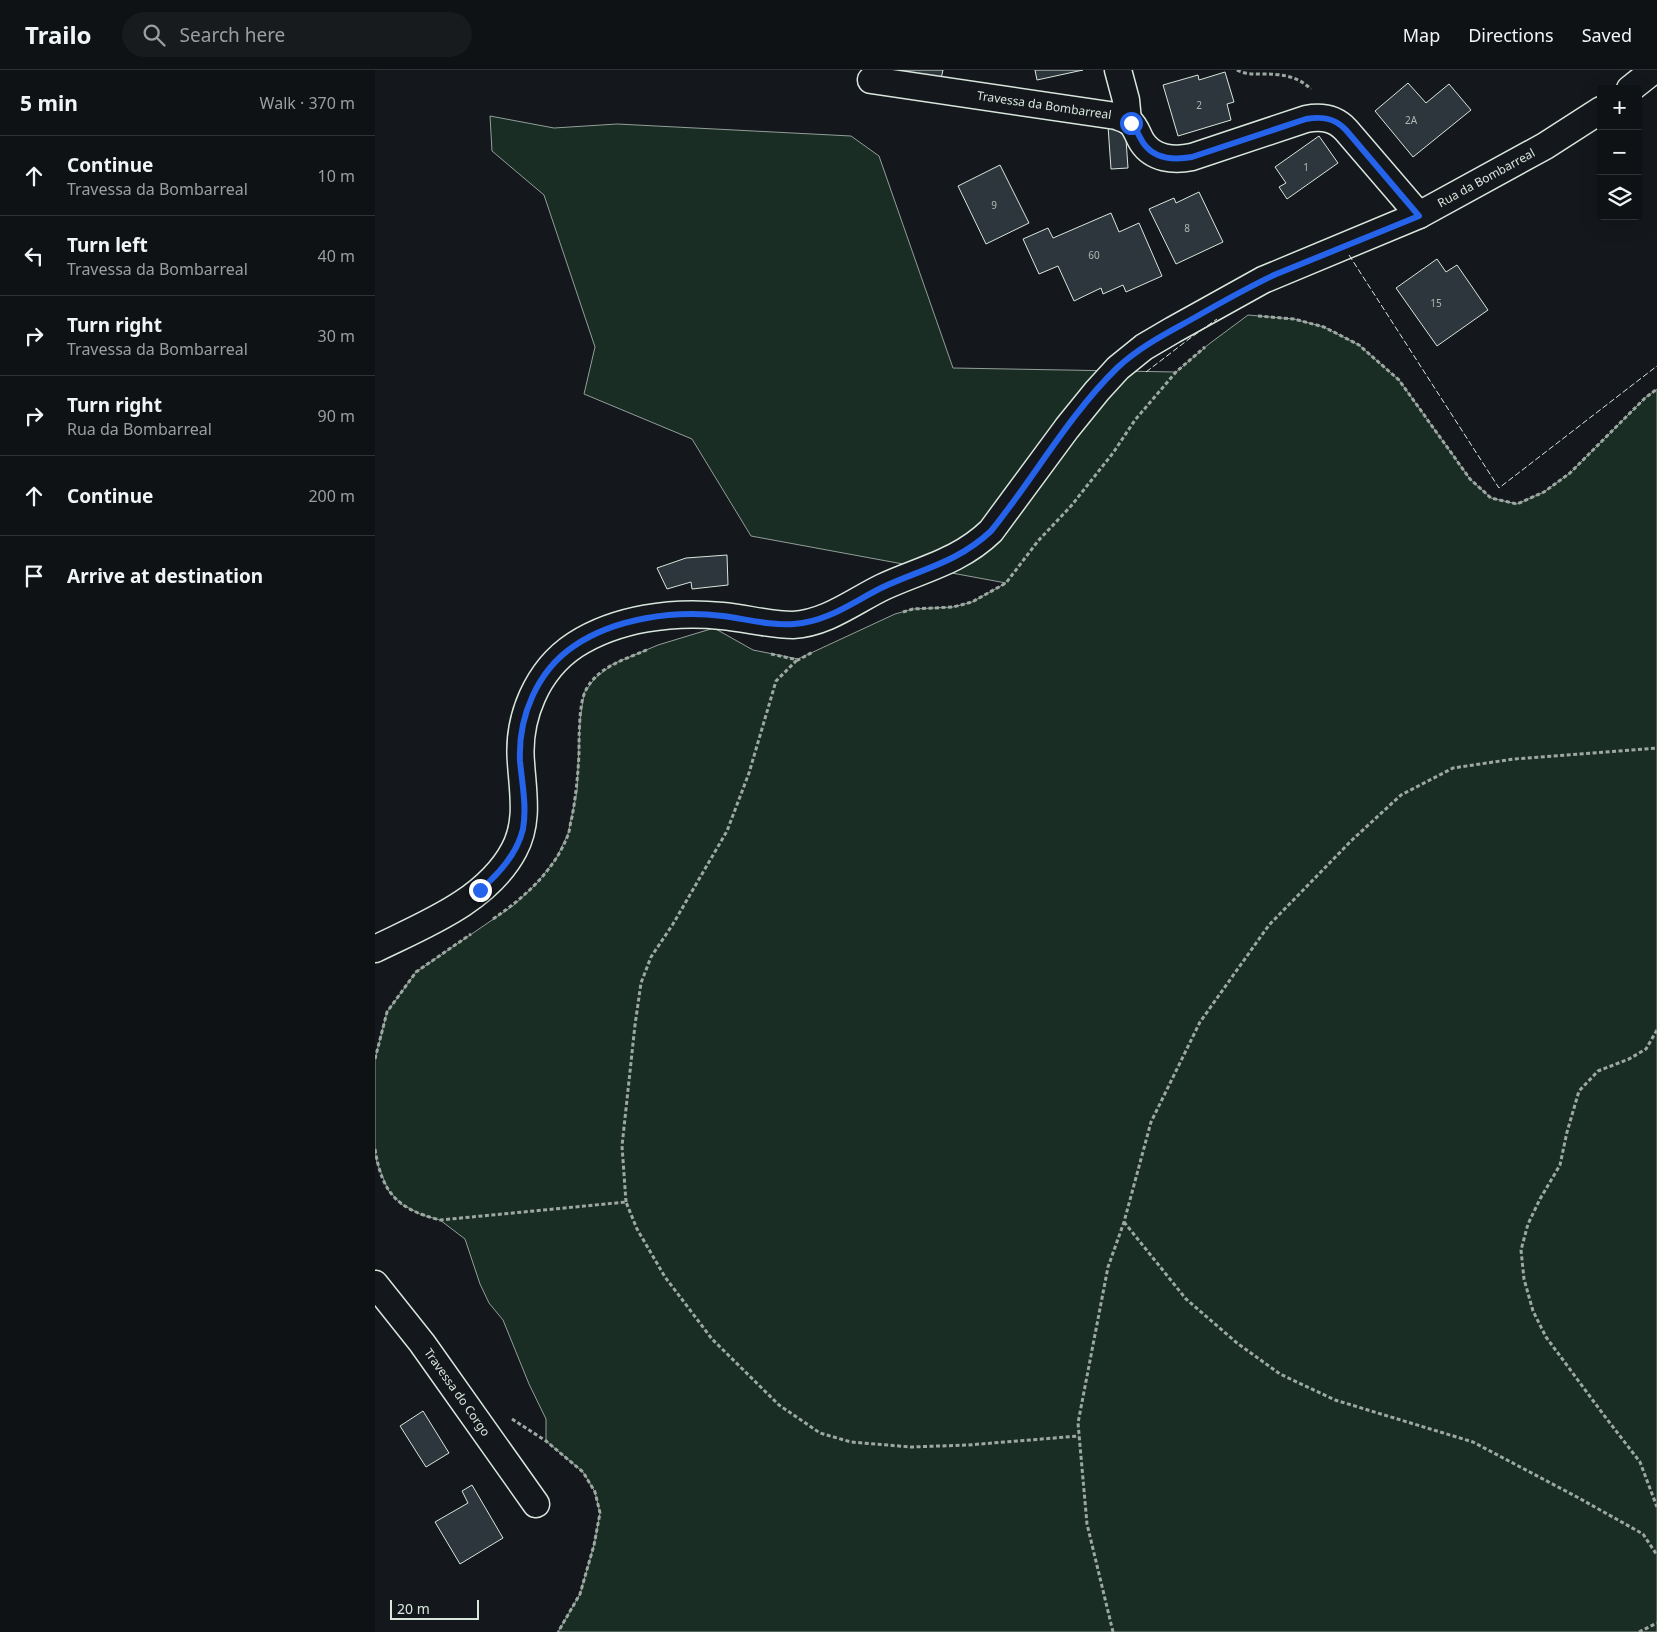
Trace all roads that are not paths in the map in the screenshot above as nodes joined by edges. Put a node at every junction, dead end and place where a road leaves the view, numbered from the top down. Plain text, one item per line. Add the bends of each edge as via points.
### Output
1 (1118, 70) edge
2 (1654, 70) edge
3 (871, 80) dead end
4 (1635, 85) edge
5 (1597, 113) edge
6 (1128, 121) junction
7 (1419, 216) junction
8 (375, 949) edge
9 (375, 1284) edge
10 (535, 1504) dead end

1 - 6 street
2 - 4 street
3 - 6 street, Travessa da Bombarreal via 1116,116
5 - 7 street, Rua da Bombarreal via 1545,146
6 - 7 street via 1134,125 1147,148 1172,159 1192,157 1306,119 1332,119 1346,130
7 - 8 street, Rua da Bombarreal via 1274,275 1158,338 1131,357 1088,402 991,531 954,558 812,622 793,625 709,615 663,616 631,622 574,646 554,662 538,685 523,724 520,748 524,820 514,850 491,881 468,898 423,926
9 - 10 street, Travessa do Corgo via 422,1343

